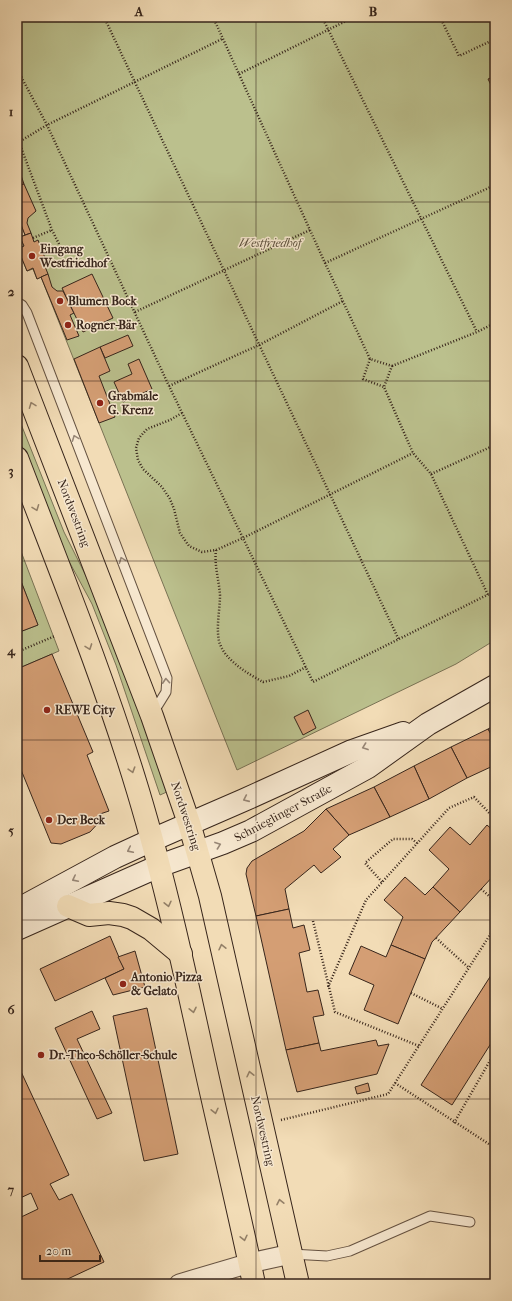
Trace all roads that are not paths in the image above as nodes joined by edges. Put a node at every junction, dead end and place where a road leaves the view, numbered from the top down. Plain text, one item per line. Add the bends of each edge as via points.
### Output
1 (17, 302) edge
2 (17, 366) edge
3 (17, 458) edge
4 (495, 686) edge
5 (152, 716) junction
6 (428, 724) junction
7 (189, 823) junction
8 (152, 840) junction
9 (198, 852) junction
10 (159, 866) junction
11 (68, 906) junction
12 (17, 910) edge
13 (17, 929) edge
14 (181, 954) junction
15 (470, 1222) dead end
16 (291, 1254) junction
17 (250, 1263) junction
18 (179, 1284) edge
19 (254, 1284) edge
20 (298, 1284) edge

5 -> 1 lane via 166,692 167,678 27,313
5 -> 2 main road, Nordwestring
3 -> 8 main road via 119,730
4 - 6 main road, Schnieglinger Straße
5 - 7 main road, Nordwestring
6 -> 7 main road, Schnieglinger Straße via 352,751
9 -> 6 main road, Schnieglinger Straße via 251,831 364,769
7 - 8 main road, Schnieglinger Straße
7 - 9 main road, Nordwestring
8 - 10 main road
8 -> 12 main road, Schnieglinger Straße
9 - 10 main road, Schnieglinger Straße
16 -> 9 main road, Nordwestring
10 - 11 main road, Schnieglinger Straße
10 -> 14 main road
11 - 13 main road, Schnieglinger Straße
11 - 14 main road via 89,915 108,913 132,918 151,929
14 -> 17 main road
15 - 16 lane via 430,1216 350,1250 327,1256
16 - 17 street
16 - 20 main road, Nordwestring
17 - 18 street
17 - 19 main road

